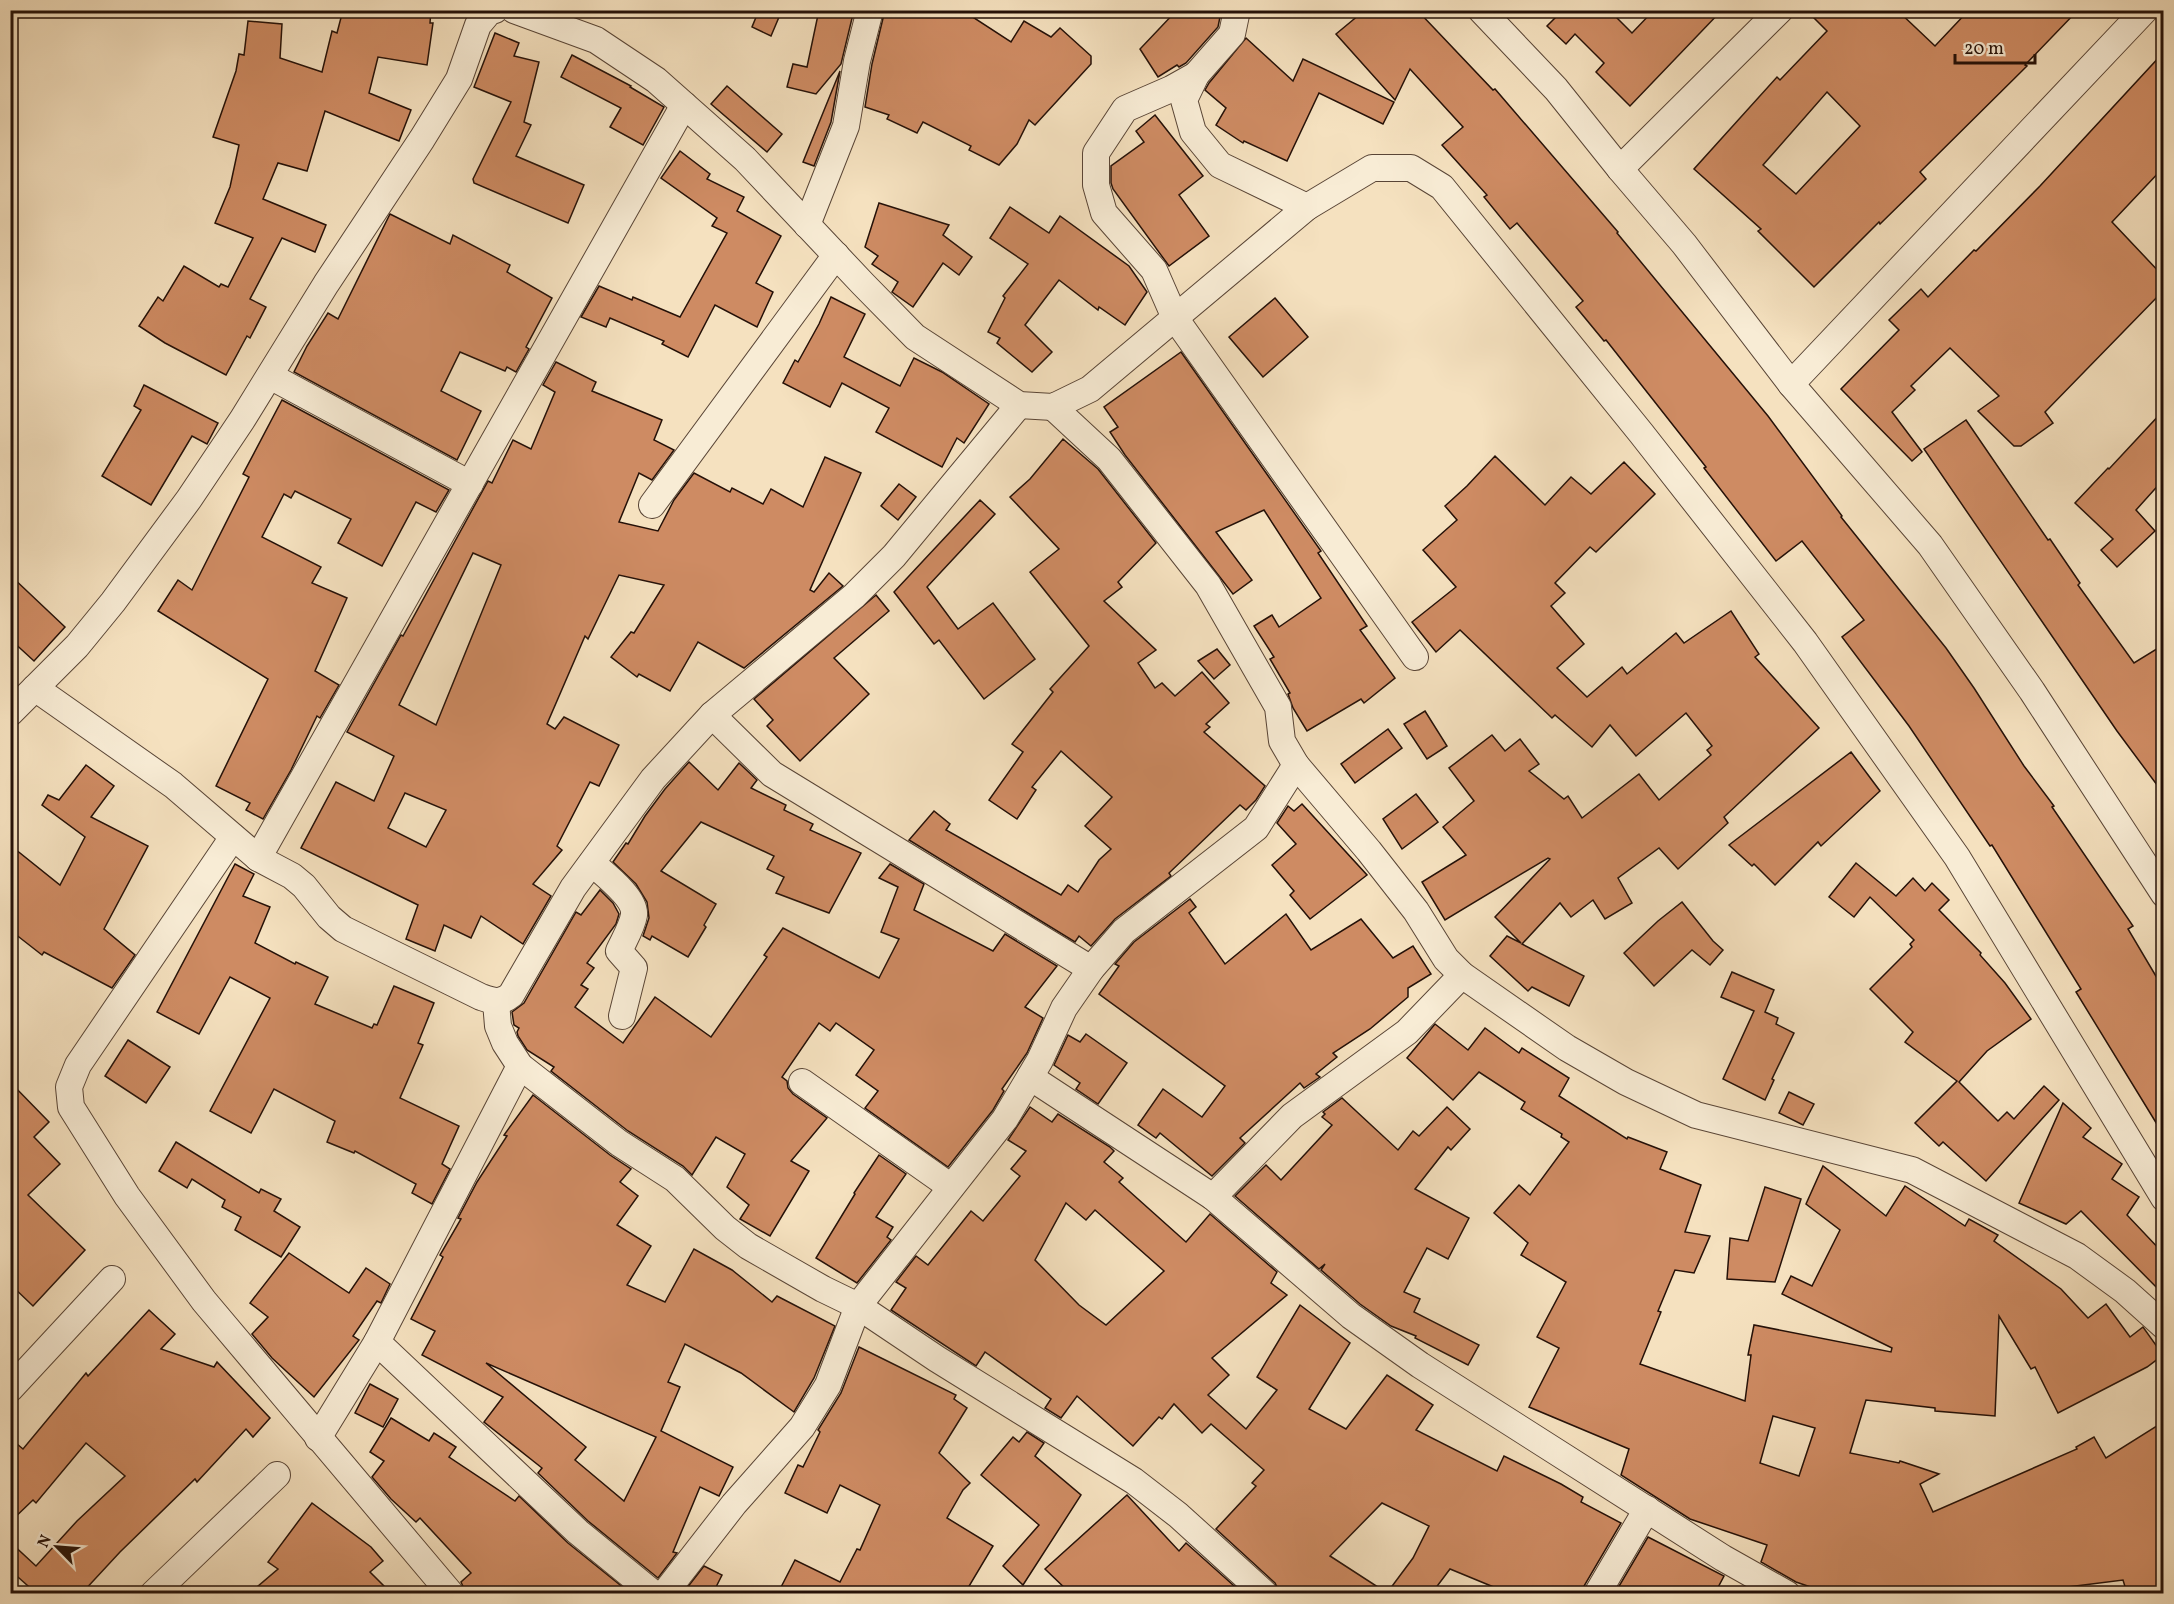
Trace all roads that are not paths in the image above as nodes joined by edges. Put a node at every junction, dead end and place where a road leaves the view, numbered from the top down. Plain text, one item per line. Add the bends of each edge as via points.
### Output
1 (870, 10) edge
2 (1237, 10) edge
3 (1481, 10) edge
4 (1780, 10) edge
5 (2145, 10) edge
6 (497, 11) edge
7 (1196, 75) junction
8 (684, 105) junction
9 (1620, 169) junction
10 (1307, 207) junction
11 (807, 225) junction
12 (836, 255) junction
13 (1174, 318) junction
14 (270, 376) junction
15 (1791, 384) junction
16 (1019, 405) junction
17 (1053, 407) junction
18 (470, 484) junction
19 (652, 505) dead end
20 (1415, 657) dead end
21 (35, 688) junction
22 (10, 713) edge
23 (712, 715) junction
24 (1296, 765) junction
25 (233, 837) junction
26 (258, 858) junction
27 (592, 863) junction
28 (2163, 894) edge
29 (1091, 969) junction
30 (1462, 975) junction
31 (496, 1002) junction
32 (622, 1016) dead end
33 (520, 1066) junction
34 (1030, 1077) junction
35 (802, 1082) dead end
36 (951, 1187) junction
37 (1213, 1197) junction
38 (2163, 1198) edge
39 (112, 1279) dead end
40 (858, 1306) junction
41 (2163, 1326) edge
42 (377, 1342) junction
43 (10, 1389) edge
44 (318, 1438) junction
45 (277, 1475) dead end
46 (1647, 1509) junction
47 (153, 1593) edge
48 (451, 1593) edge
49 (654, 1593) edge
50 (664, 1593) edge
51 (1265, 1593) edge
52 (1597, 1593) edge
53 (1786, 1593) edge

1 - 11 street via 846,126
2 - 7 street via 1232,34
3 - 9 street via 1556,89
4 - 9 street
5 - 15 street
6 - 8 street via 596,40 656,80
6 - 14 street via 478,25 459,79
7 - 10 street via 1184,100 1193,132 1220,165
7 - 13 street via 1125,109 1096,153 1096,185 1104,213 1154,270
8 - 11 street via 746,159
8 - 18 street
9 - 15 street via 1684,244
10 - 13 street
10 - 38 street via 1372,168 1412,168 1442,187 1805,642 1957,857
11 - 12 street
12 - 16 street via 915,337
12 - 19 street
13 - 17 street via 1090,389
13 - 20 street
14 - 18 street
14 - 21 street via 189,499 113,602
15 - 28 street via 1930,545 2032,691
16 - 17 street
16 - 23 street via 894,556 854,596
17 - 24 street via 1109,459 1208,585 1278,707 1282,741
18 - 26 street
21 - 22 street
21 - 25 street via 173,785
23 - 27 street via 653,779
23 - 29 street via 772,774
24 - 29 street via 1256,828 1124,931
24 - 30 street via 1416,911 1446,959
25 - 26 street
25 - 44 street via 78,1065 69,1087 70,1107 127,1196 204,1301
26 - 31 street via 292,876 355,937
27 - 31 street via 573,888 511,995
27 - 32 street via 634,908 619,951 634,968
29 - 34 street via 1064,1008
30 - 37 street via 1407,1032 1292,1116
30 - 41 street via 1567,1048 1696,1115 1912,1170 2077,1256 2125,1291
31 - 33 street via 498,1026
33 - 40 street via 619,1143 675,1179 748,1246
33 - 42 street
34 - 36 street via 1005,1119
34 - 37 street
35 - 36 street
36 - 40 street
37 - 46 street via 1351,1316 1420,1365
39 - 43 street
40 - 50 street via 828,1385 802,1427 734,1504
40 - 51 street via 1134,1481
42 - 44 street
42 - 49 street via 578,1532
44 - 48 street
45 - 47 street
46 - 52 street
46 - 53 street

